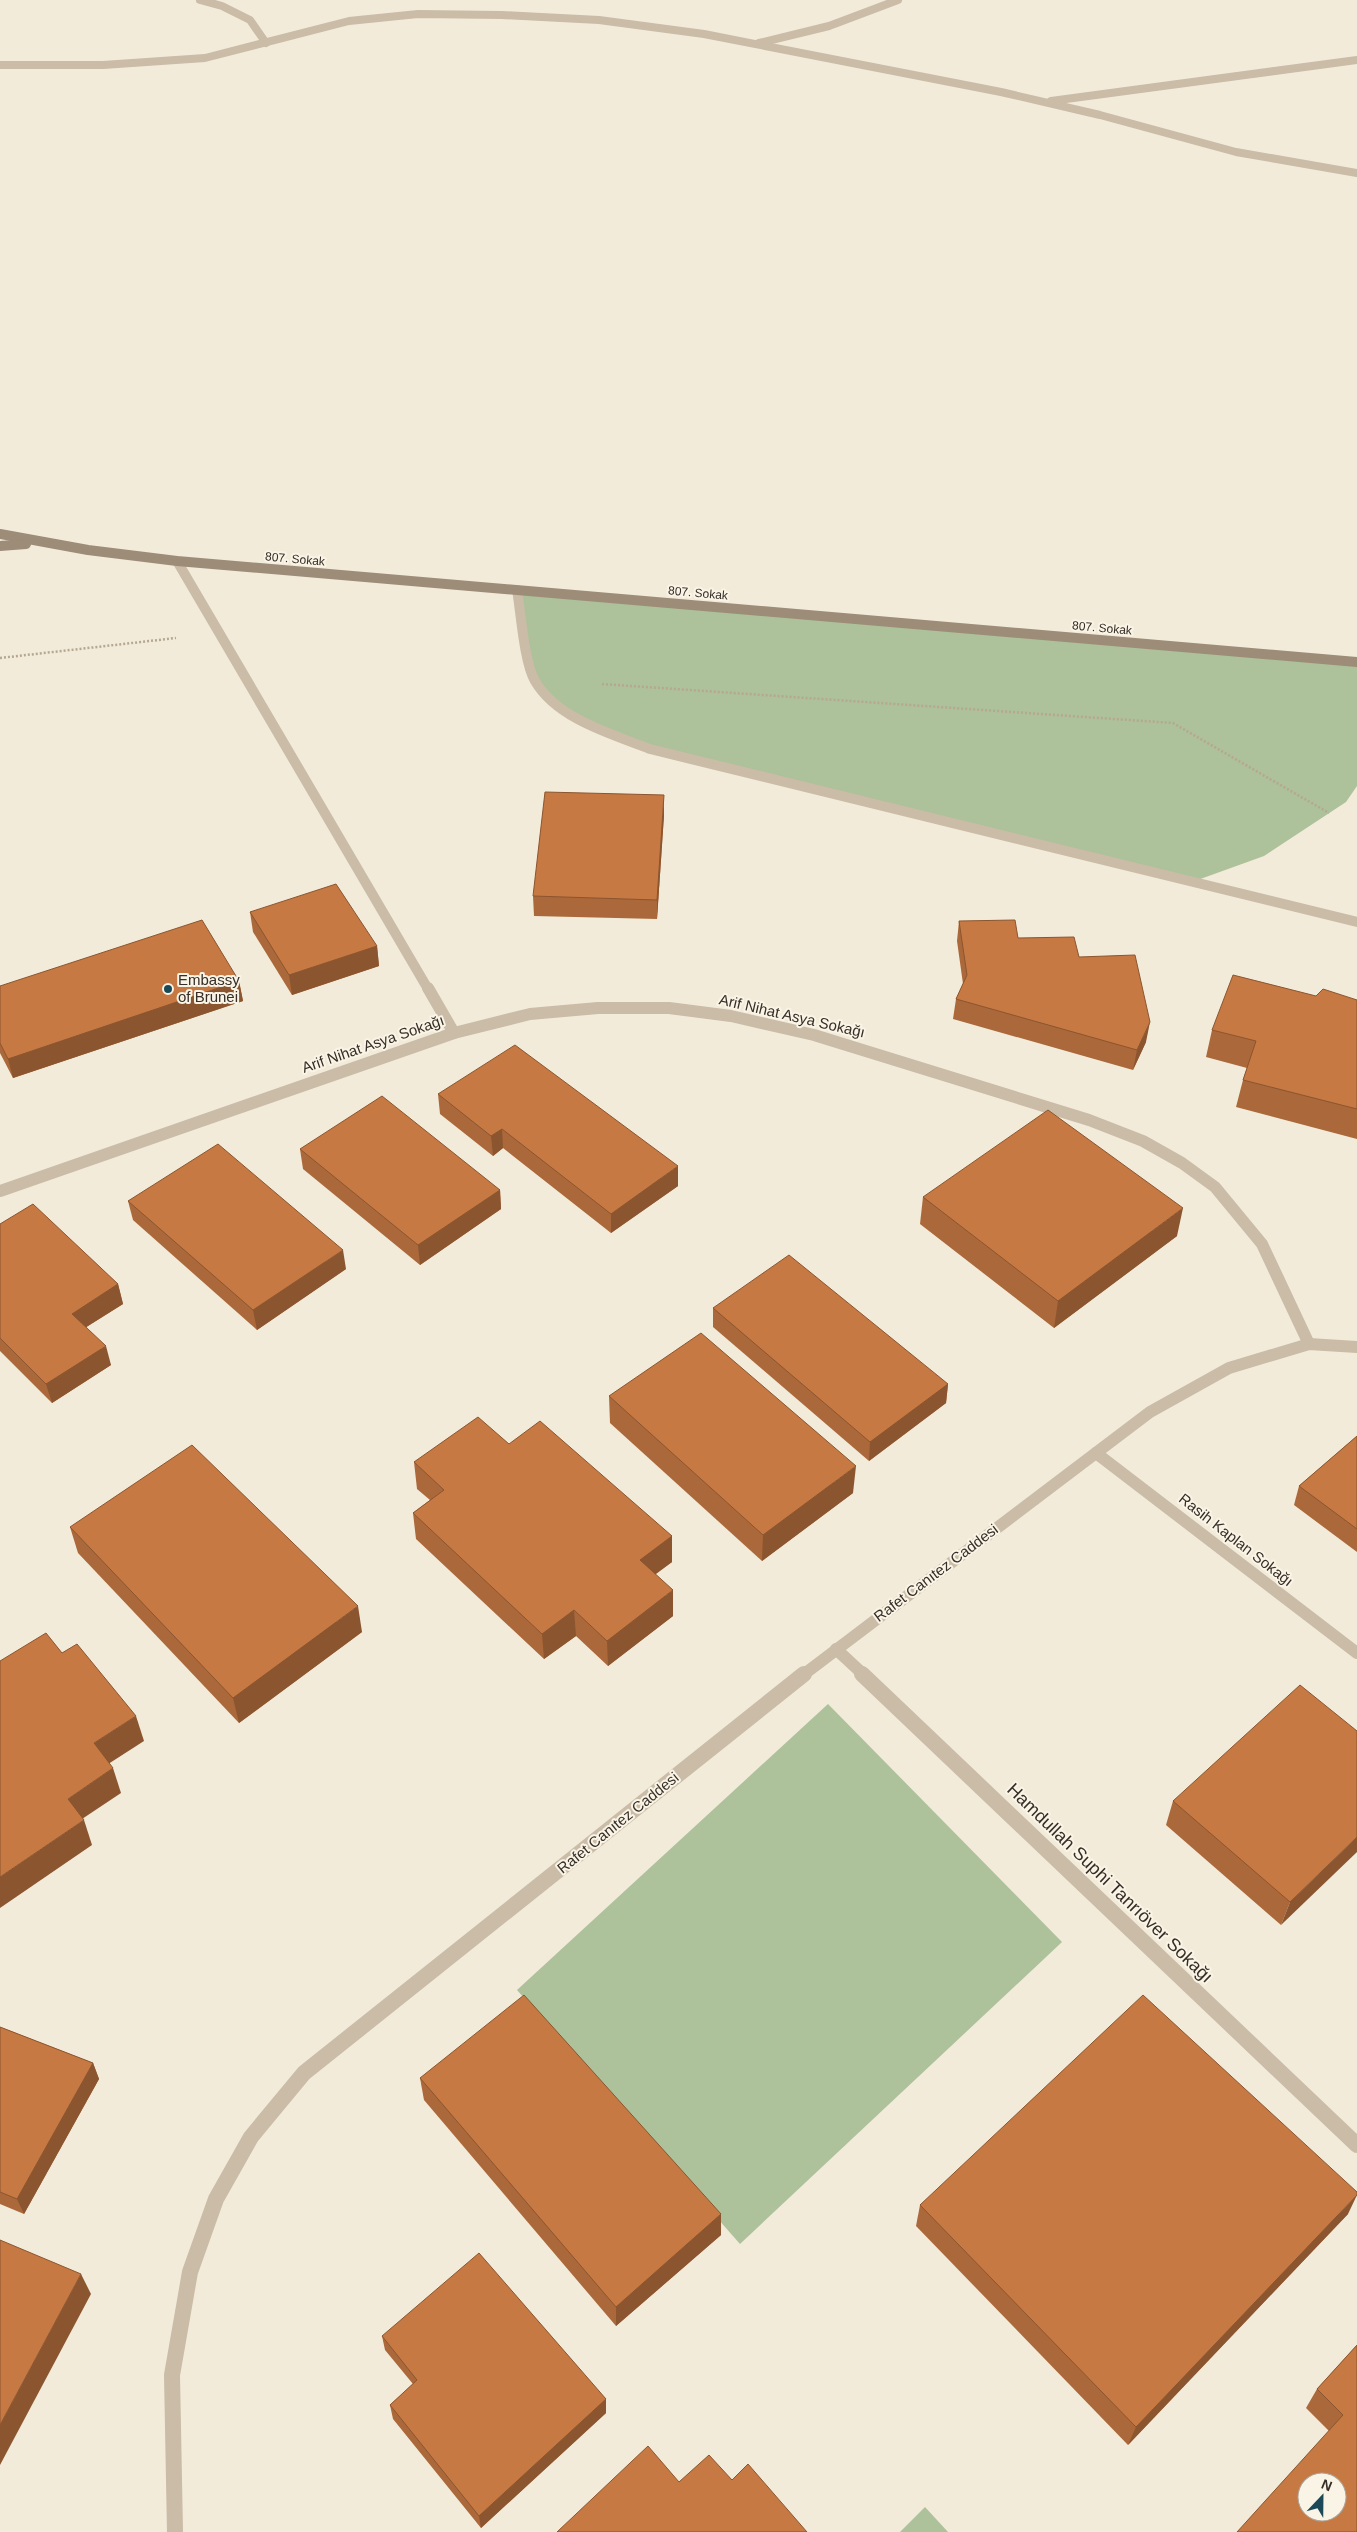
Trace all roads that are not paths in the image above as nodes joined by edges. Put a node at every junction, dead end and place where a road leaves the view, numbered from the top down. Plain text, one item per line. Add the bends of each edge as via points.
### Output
1 (200, 0) edge
2 (898, 0) edge
3 (266, 43) junction
4 (754, 44) junction
5 (1357, 60) edge
6 (0, 66) edge
7 (1044, 102) junction
8 (1357, 173) edge
9 (0, 534) edge
10 (38, 544) junction
11 (0, 546) edge
12 (177, 561) junction
13 (517, 590) junction
14 (1357, 662) edge
15 (1357, 922) edge
16 (454, 1033) junction
17 (0, 1191) edge
18 (1309, 1344) junction
19 (1357, 1348) edge
20 (1096, 1453) junction
21 (836, 1649) junction
22 (1357, 1653) edge
23 (1357, 2145) edge
24 (175, 2532) edge

1 - 3 street via 222,6 250,20
2 - 4 street via 829,26
3 - 4 street via 349,21 427,14 599,20
3 - 6 street via 205,58 103,65
4 - 7 street
5 - 7 street
7 - 8 street via 1236,152
9 - 10 main road, 807. Sokak
10 - 11 main road, 807. Sokak
10 - 12 main road, 807. Sokak
12 - 13 main road, 807. Sokak
12 - 16 street
13 - 14 main road, 807. Sokak
13 - 15 street via 534,680 558,704 595,727 650,749
16 - 17 street, Arif Nihat Asya Sokağı
16 - 18 street, Arif Nihat Asya Sokağı via 530,1014 598,1008 669,1008 731,1016 907,1062 1089,1120 1143,1142 1182,1163 1215,1187 1262,1244
18 - 19 street, Rafet Canıtez Caddesi
18 - 20 street, Rafet Canıtez Caddesi via 1229,1368 1150,1412
20 - 21 street, Rafet Canıtez Caddesi
20 - 22 street, Rasih Kaplan Sokağı
21 - 23 street, Hamdullah Suphi Tanrıöver Sokağı
21 - 24 street, Rafet Canıtez Caddesi via 304,2073 251,2137 216,2199 190,2272 172,2375

